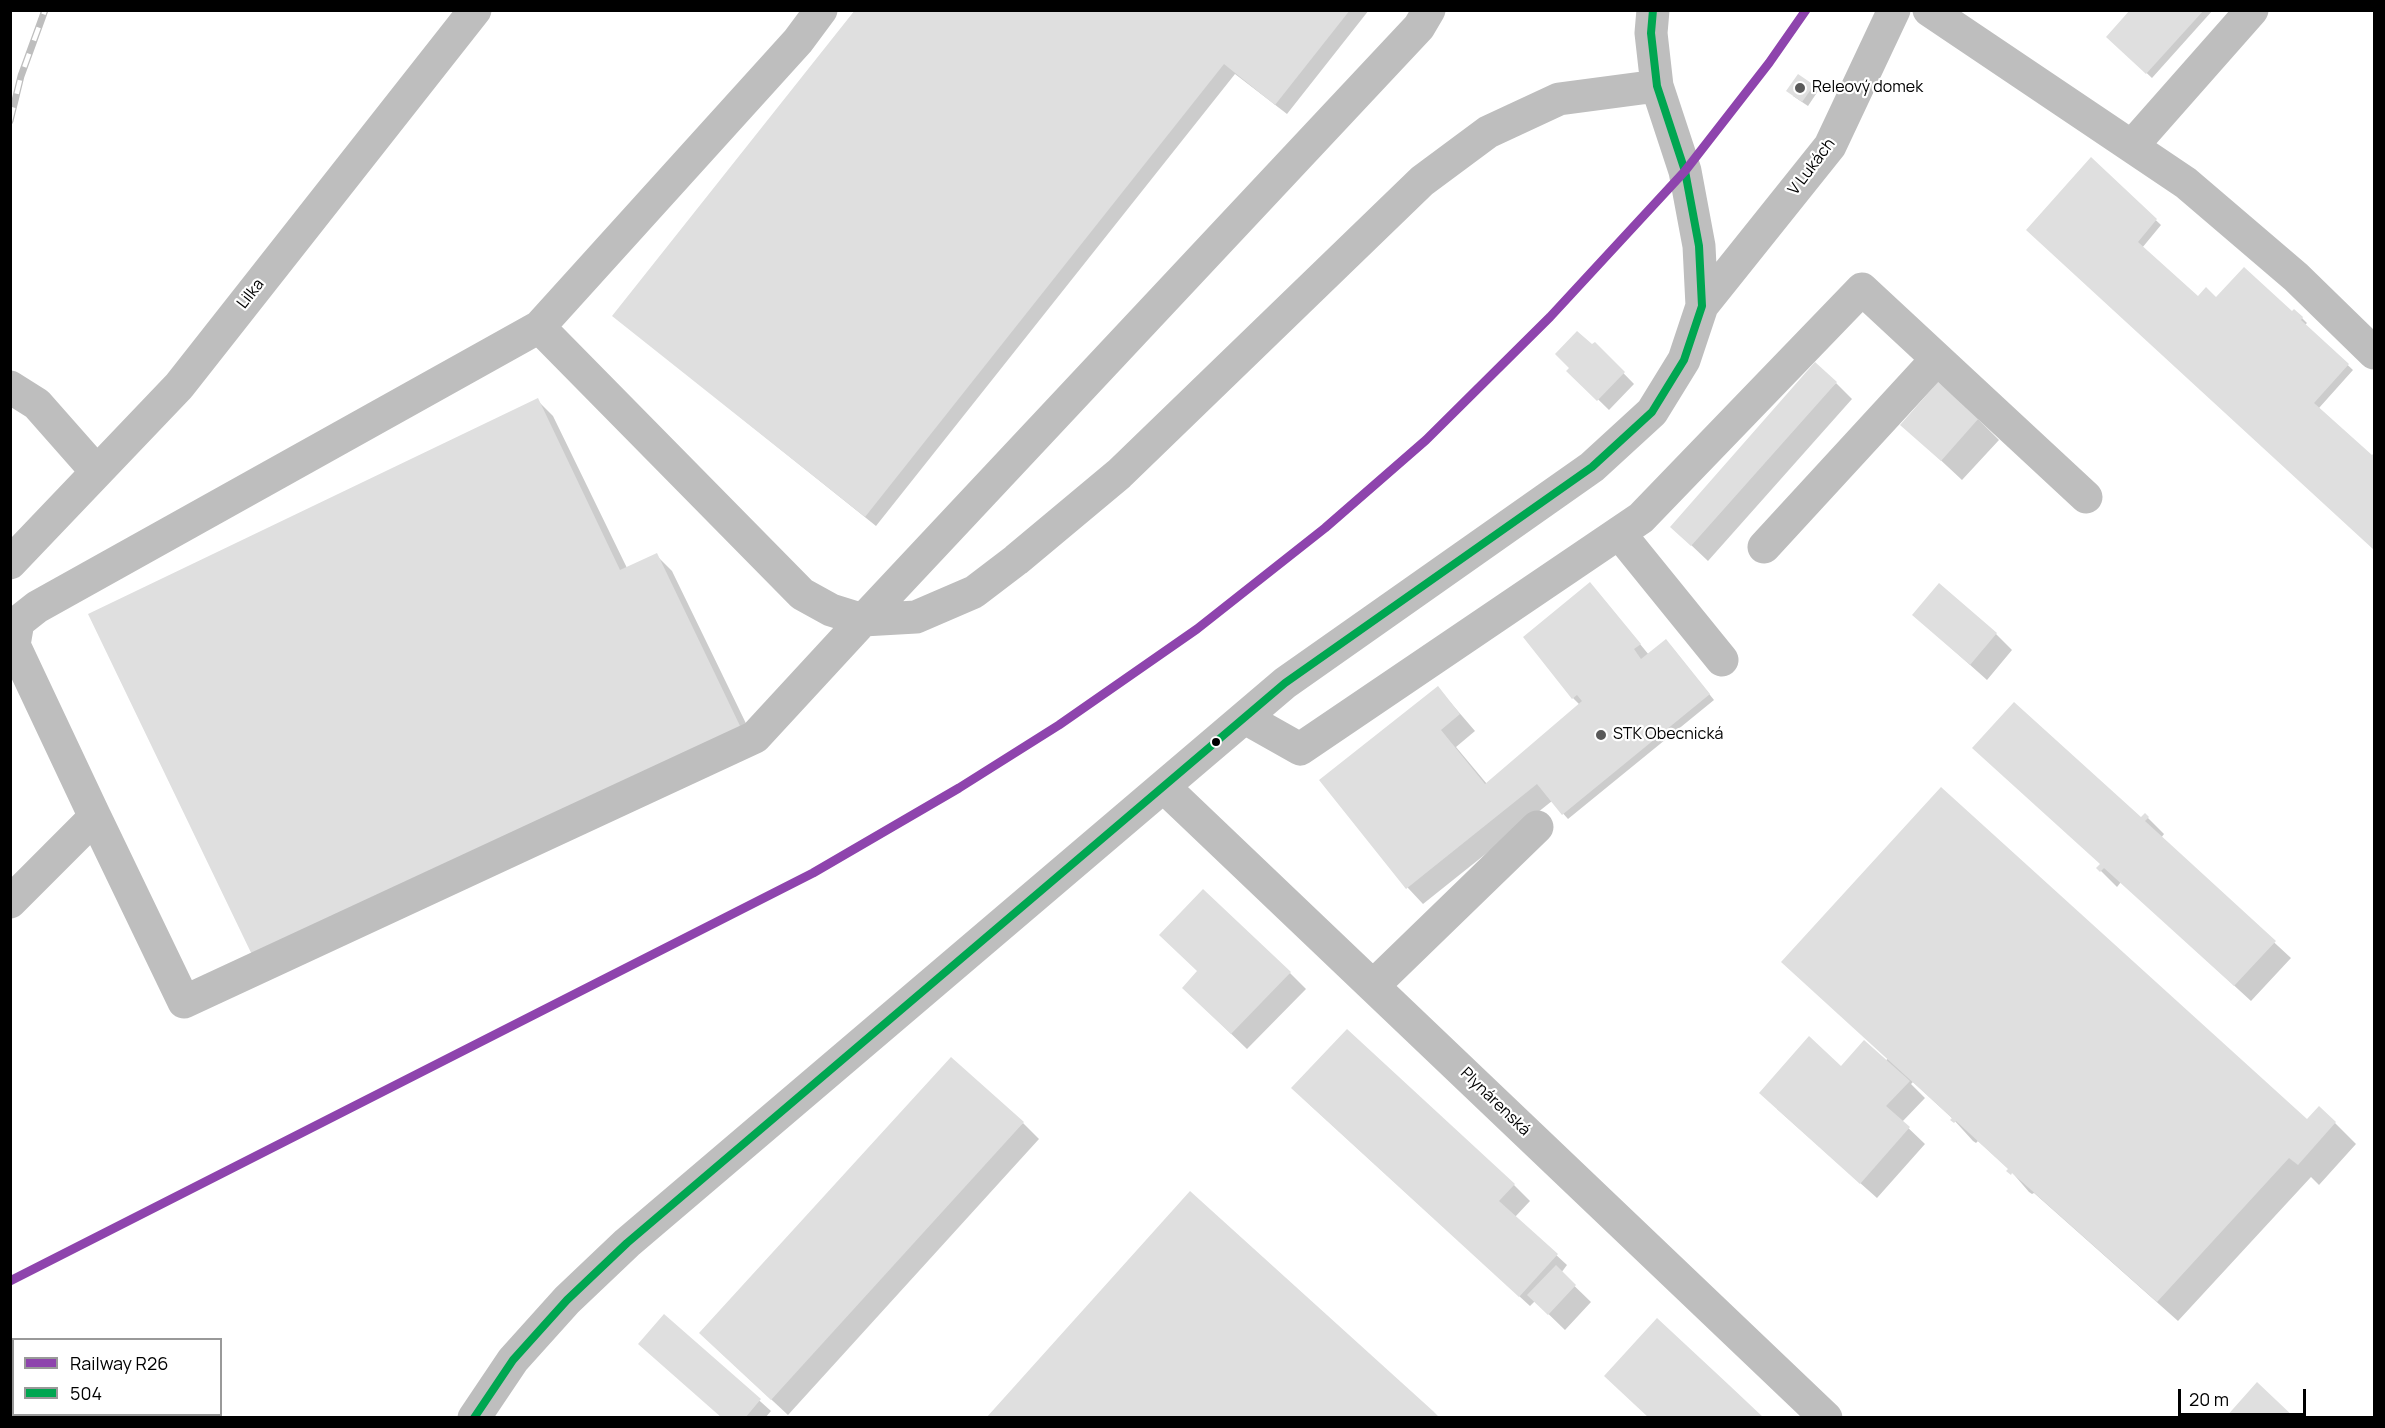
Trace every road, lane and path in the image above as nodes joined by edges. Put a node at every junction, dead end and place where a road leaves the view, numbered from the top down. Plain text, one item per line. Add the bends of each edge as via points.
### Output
1 (475, 10) edge
2 (821, 10) edge
3 (1429, 10) edge
4 (1653, 10) edge
5 (1894, 10) edge
6 (1929, 10) edge
7 (2252, 10) edge
8 (1657, 86) junction
9 (2132, 146) junction
10 (1702, 306) junction
11 (539, 327) junction
12 (2374, 353) edge
13 (1937, 358) junction
14 (10, 387) edge
15 (97, 472) junction
16 (2086, 497) dead end
17 (1618, 533) junction
18 (1764, 548) dead end
19 (10, 563) edge
20 (863, 620) junction
21 (1722, 660) dead end
22 (1245, 718) junction
23 (1165, 788) junction
24 (95, 817) junction
25 (1537, 827) dead end
26 (10, 902) edge
27 (1373, 986) junction
28 (474, 1418) edge
29 (1826, 1418) edge

1 - 15 street, Lilka via 179,386
2 - 11 street via 798,41
3 - 20 street via 1419,27
4 - 8 street
5 - 10 street, V Lukách via 1830,146
6 - 9 street
7 - 9 street
8 - 10 street via 1685,171 1699,246
8 - 20 street via 1559,99 1488,132 1422,181 1119,474 1016,560 974,592 916,617
9 - 12 street via 2212,205 2296,277
10 - 22 street via 1684,360 1652,412 1592,467 1285,683
11 - 20 street via 802,594 831,610
11 - 24 street via 37,607 18,622 14,645
13 - 16 street
13 - 17 street via 1862,289 1641,518
13 - 18 street
14 - 15 street via 37,404
15 - 19 street, Lilka
17 - 21 street
17 - 22 street via 1300,749
20 - 24 street via 755,737 184,1002
22 - 23 street
23 - 27 street, Plynárenská
23 - 28 street via 627,1243 567,1300 513,1360
24 - 26 street
25 - 27 street
27 - 29 street, Plynárenská

